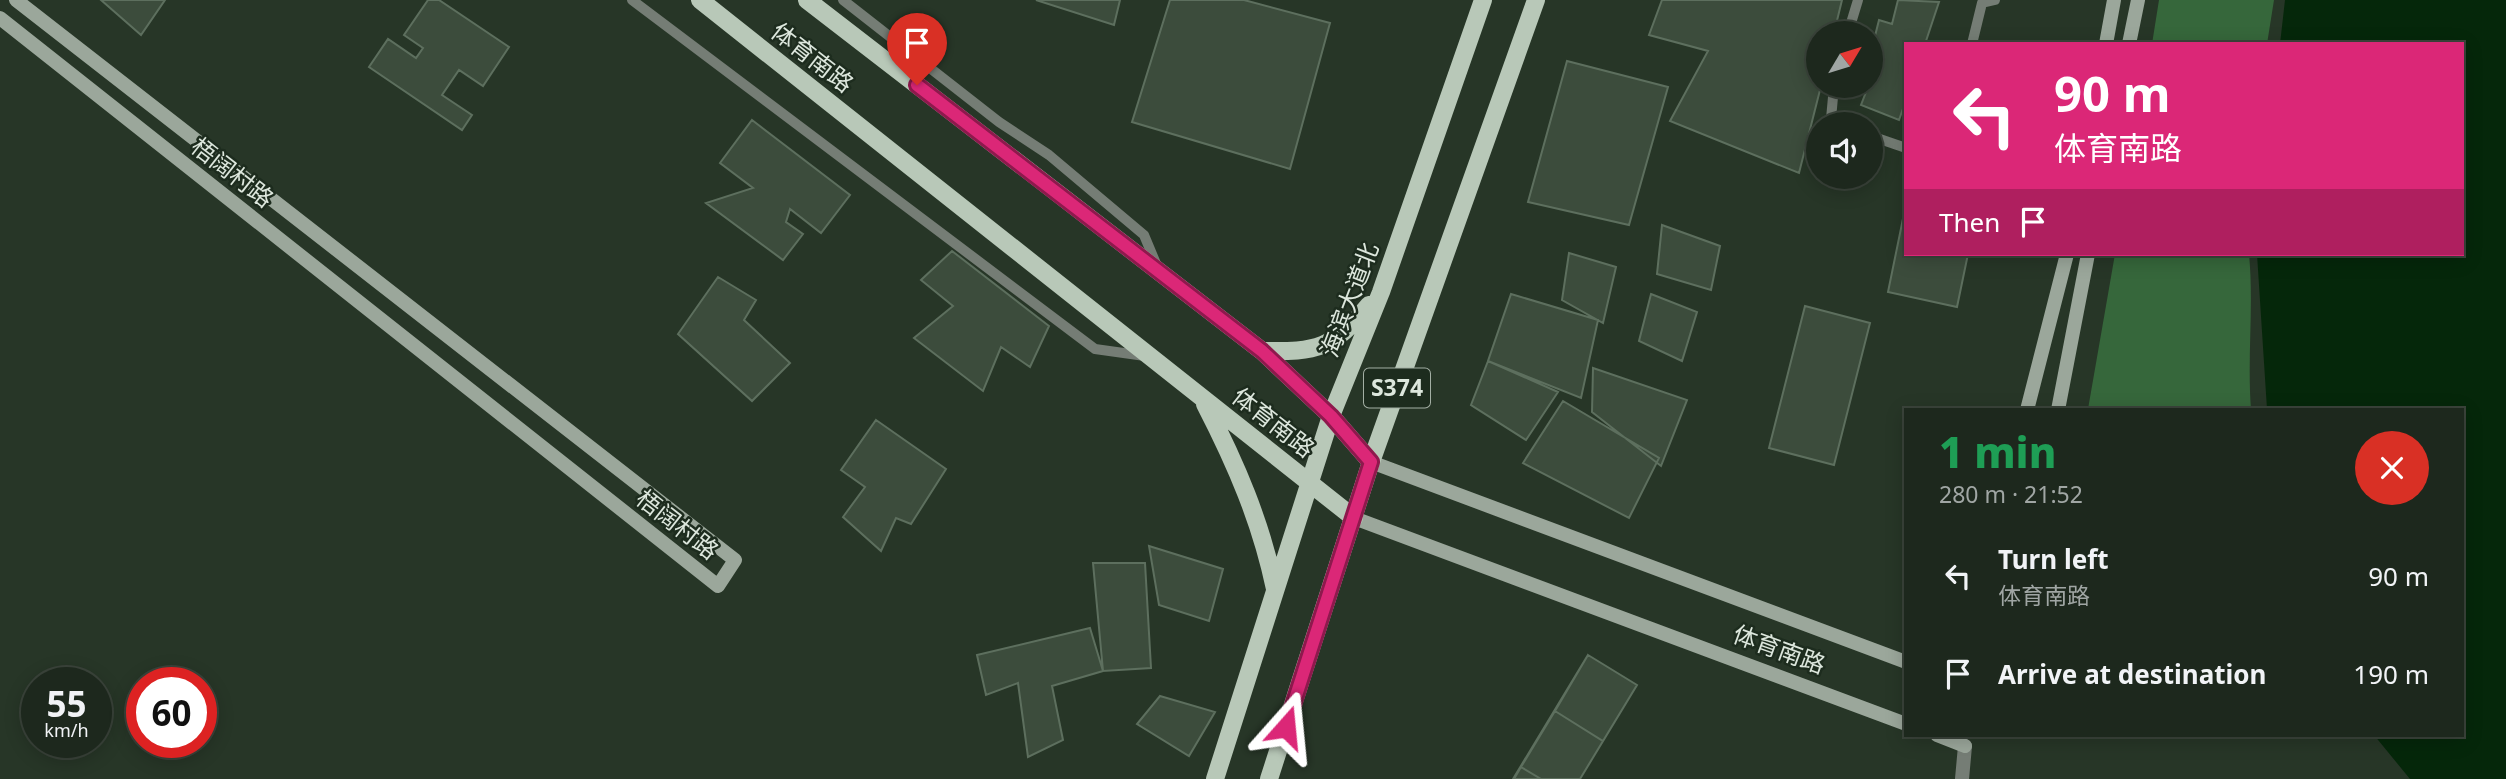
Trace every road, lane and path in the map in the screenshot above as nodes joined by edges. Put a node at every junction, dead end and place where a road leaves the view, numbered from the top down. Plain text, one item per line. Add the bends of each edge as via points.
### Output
1 (16, 0) edge
2 (632, 0) edge
3 (700, 0) edge
4 (807, 0) edge
5 (843, 0) edge
6 (1483, 0) edge
7 (1536, 0) edge
8 (1858, 0) edge
9 (1995, 0) edge
10 (2114, 0) edge
11 (2138, 0) edge
12 (0, 18) edge
13 (1852, 21) edge
14 (1972, 42) edge
15 (2106, 42) edge
16 (2129, 42) edge
17 (1883, 140) edge
18 (1904, 147) edge
19 (2066, 256) edge
20 (2088, 256) edge
21 (1160, 272) junction
22 (1381, 292) junction
23 (1262, 351) junction
24 (1150, 357) junction
25 (1202, 397) junction
26 (2028, 408) edge
27 (2058, 408) edge
28 (1331, 416) junction
29 (1371, 462) junction
30 (1310, 484) junction
31 (1354, 518) junction
32 (1275, 592) junction
33 (1904, 661) edge
34 (1904, 723) edge
35 (1967, 739) edge
36 (1215, 779) edge
37 (1269, 779) edge
38 (1962, 779) edge

1 - 12 street, 梧阔村路 via 735,561 718,586
2 - 24 lane via 1095,349
3 - 24 main road, 体育南路
4 - 21 main road, 体育南路
5 - 21 lane via 999,122 1049,155 1144,235
6 - 22 main road, 海滨大道北 / S374
7 - 29 main road, S374
8 - 13 lane
9 - 14 lane via 1982,3
10 - 15 street
11 - 16 street
17 - 18 lane
19 - 26 street
20 - 27 street
21 - 23 main road, 体育南路
22 - 23 main road via 1346,333 1306,352
22 - 28 main road, 海滨大道北 / S374
23 - 28 main road, 体育南路
24 - 25 main road, 体育南路
25 - 30 main road, 体育南路
25 - 32 main road via 1237,466 1265,540
28 - 29 main road, 体育南路
28 - 30 main road, 海滨大道北 / S374
29 - 31 main road, S374
29 - 33 street, 体育南路
30 - 31 main road, 体育南路
30 - 32 main road, 海滨大道北 / S374
31 - 34 street, 体育南路
31 - 37 main road, S374
32 - 36 main road, 海滨大道北 / S374
35 - 38 street

